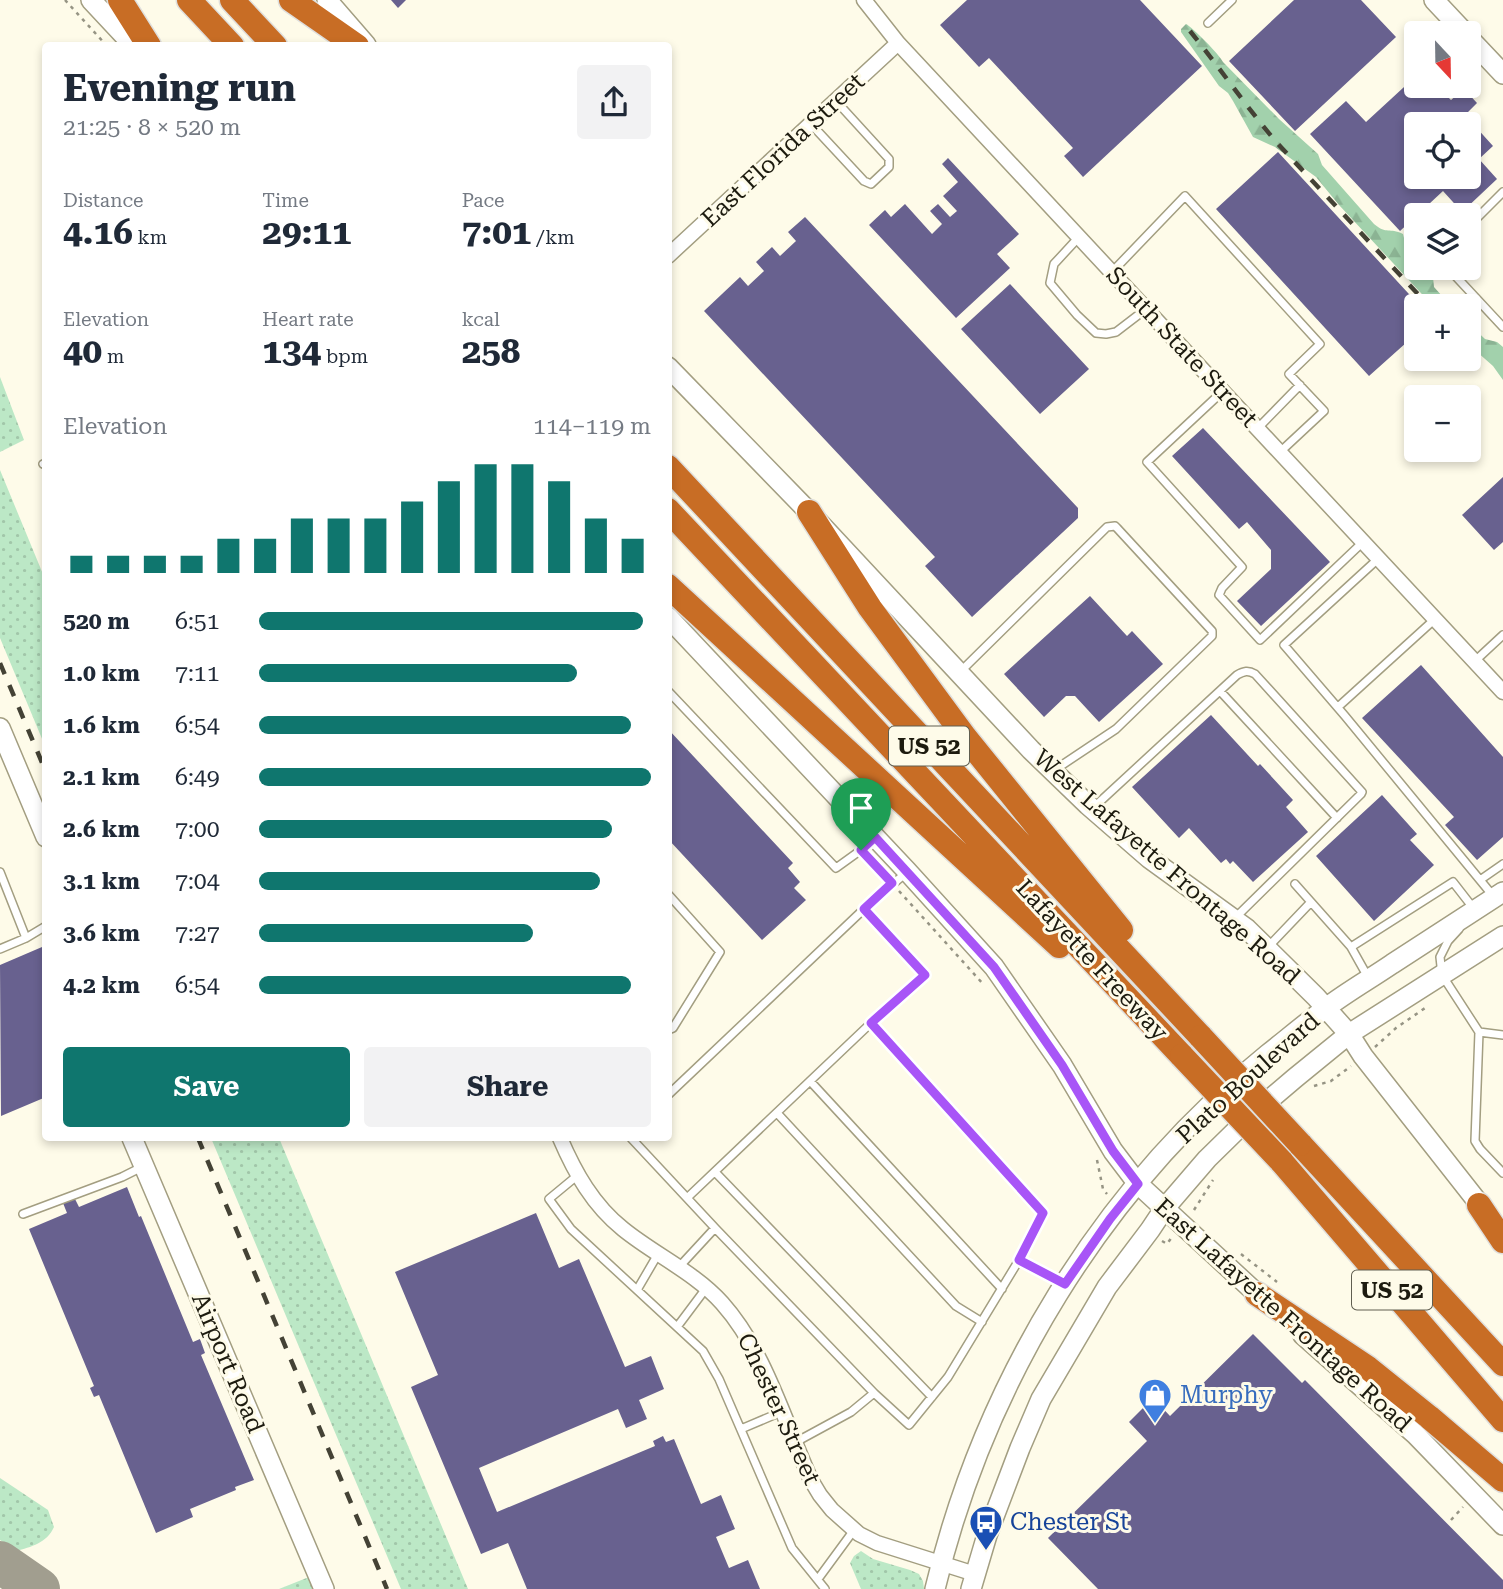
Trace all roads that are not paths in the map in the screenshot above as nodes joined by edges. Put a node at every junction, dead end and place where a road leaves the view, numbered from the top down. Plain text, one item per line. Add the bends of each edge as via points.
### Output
1 (91, 0) edge
2 (120, 0) edge
3 (189, 0) edge
4 (232, 0) edge
5 (292, 0) edge
6 (327, 0) edge
7 (864, 0) edge
8 (1232, 0) edge
9 (1434, 0) edge
10 (1454, 21) edge
11 (1208, 23) dead end
12 (130, 42) edge
13 (146, 42) edge
14 (228, 42) edge
15 (271, 42) edge
16 (351, 42) edge
17 (364, 42) edge
18 (898, 43) junction
19 (1481, 50) edge
20 (1503, 74) edge
21 (836, 101) junction
22 (811, 124) junction
23 (1503, 192) edge
24 (1481, 214) edge
25 (1079, 237) junction
26 (672, 252) edge
27 (1112, 272) junction
28 (1459, 280) edge
29 (1147, 309) junction
30 (1503, 327) edge
31 (672, 371) edge
32 (1300, 385) junction
33 (1223, 391) junction
34 (1258, 428) junction
35 (1280, 452) junction
36 (672, 471) edge
37 (809, 512) junction
38 (672, 514) edge
39 (1364, 541) junction
40 (1379, 558) junction
41 (672, 590) edge
42 (1436, 619) junction
43 (672, 622) edge
44 (1503, 635) edge
45 (1475, 662) junction
46 (959, 673) junction
47 (1220, 691) junction
48 (1503, 692) edge
49 (672, 695) edge
50 (1338, 707) junction
51 (0, 728) edge
52 (1052, 771) junction
53 (1092, 809) junction
54 (1337, 818) junction
55 (42, 828) edge
56 (868, 843) junction
57 (1503, 864) edge
58 (0, 872) edge
59 (900, 877) junction
60 (1480, 880) junction
61 (1295, 884) dead end
62 (1499, 895) edge
63 (672, 898) edge
64 (1311, 902) junction
65 (864, 909) junction
66 (1475, 911) junction
67 (1234, 920) junction
68 (42, 928) edge
69 (1503, 936) edge
70 (26, 938) junction
71 (1351, 947) junction
72 (0, 948) edge
73 (1266, 949) junction
74 (1442, 975) junction
75 (1369, 979) junction
76 (1326, 1008) junction
77 (871, 1023) junction
78 (672, 1028) edge
79 (1195, 1031) junction
80 (1479, 1032) junction
81 (1349, 1034) junction
82 (1503, 1035) edge
83 (1176, 1050) junction
84 (810, 1081) junction
85 (672, 1091) edge
86 (777, 1113) junction
87 (133, 1141) edge
88 (561, 1141) edge
89 (634, 1141) edge
90 (144, 1166) junction
91 (715, 1172) junction
92 (1503, 1173) edge
93 (578, 1175) junction
94 (1138, 1184) junction
95 (687, 1198) junction
96 (1479, 1205) junction
97 (1164, 1209) junction
98 (23, 1213) dead end
99 (715, 1228) junction
100 (1503, 1231) edge
101 (1503, 1241) edge
102 (658, 1253) junction
103 (1019, 1260) junction
104 (679, 1267) junction
105 (1065, 1284) junction
106 (707, 1287) junction
107 (1002, 1289) junction
108 (637, 1290) junction
109 (1257, 1294) junction
110 (982, 1322) junction
111 (677, 1327) junction
112 (1503, 1364) edge
113 (874, 1393) junction
114 (932, 1398) junction
115 (781, 1412) junction
116 (1503, 1420) edge
117 (741, 1429) junction
118 (794, 1443) junction
119 (1503, 1480) edge
120 (1503, 1525) edge
121 (854, 1530) junction
122 (941, 1563) junction
123 (818, 1579) junction
124 (973, 1582) edge
125 (324, 1589) edge
126 (825, 1589) edge
127 (935, 1589) edge

1 - 12 main road
2 - 13 highway
3 - 14 highway
4 - 15 highway
5 - 16 highway
6 - 17 main road
7 - 18 street, South State Street
8 - 11 lane
9 - 10 main road
18 - 21 street, East Florida Street
18 - 25 street, South State Street
19 - 20 main road
21 - 22 street, East Florida Street
21 - 22 lane via 889,159 889,167 871,184
22 - 26 street, East Florida Street
23 - 24 lane
25 - 27 street, South State Street
25 - 29 lane via 1054,264 1050,284 1077,315 1096,333 1105,334 1116,332
27 - 29 street, South State Street
27 - 32 lane via 1185,196 1321,344 1289,374
28 - 30 lane
29 - 33 street, South State Street
31 - 37 main road, West Lafayette Frontage Road
32 - 34 lane
32 - 35 lane via 1324,411
33 - 34 street, South State Street
33 - 39 lane via 1147,462 1241,567 1219,595 1260,640
34 - 35 street, South State Street
35 - 39 street, South State Street
36 - 79 highway, Lafayette Freeway / US 52
37 - 46 main road, West Lafayette Frontage Road
37 - 79 highway via 870,608 942,706 1122,931
38 - 83 highway, Lafayette Freeway / US 52
39 - 40 street, South State Street
40 - 42 street, South State Street
40 - 50 lane via 1284,645
41 - 83 highway
42 - 45 street, South State Street
42 - 50 lane
43 - 56 main road, East Lafayette Frontage Road
44 - 45 lane
45 - 48 street, South State Street
46 - 52 main road, West Lafayette Frontage Road
46 - 52 lane via 1107,527 1117,528 1212,636 1116,729
47 - 53 lane
47 - 54 lane
47 - 54 lane via 1242,672 1251,672 1264,684 1362,792
49 - 56 lane via 836,868
50 - 60 lane
51 - 55 main road
52 - 53 main road, West Lafayette Frontage Road
53 - 67 main road, West Lafayette Frontage Road via 1149,858
54 - 67 lane
56 - 59 main road, East Lafayette Frontage Road
57 - 60 lane
58 - 70 lane
59 - 65 lane
59 - 94 main road, East Lafayette Frontage Road via 994,967
60 - 62 lane
61 - 64 lane
62 - 66 main road, Plato Boulevard
63 - 78 lane via 720,952
64 - 71 lane
64 - 73 lane
65 - 77 lane via 925,975
65 - 85 lane
66 - 71 lane via 1452,882
66 - 74 lane via 1443,949
66 - 75 main road, Plato Boulevard
67 - 73 main road, West Lafayette Frontage Road
68 - 70 lane
69 - 74 main road, Plato Boulevard
70 - 72 lane
71 - 75 lane
73 - 76 main road, West Lafayette Frontage Road
74 - 80 lane
74 - 81 main road, Plato Boulevard
75 - 76 main road, Plato Boulevard
76 - 81 main road, West Lafayette Frontage Road
76 - 94 main road, Plato Boulevard via 1208,1107
77 - 84 lane
77 - 103 lane via 1043,1213
79 - 112 highway, Lafayette Freeway / US 52, bridge
80 - 82 lane
80 - 92 lane via 1475,1141
81 - 96 main road, West Lafayette Frontage Road
81 - 97 main road, Plato Boulevard via 1255,1112
83 - 116 highway, Lafayette Freeway / US 52, bridge via 1281,1161
84 - 86 lane
84 - 107 lane
86 - 91 lane
86 - 110 lane via 957,1306
87 - 90 main road, Airport Road
88 - 93 street, Chester Street
89 - 95 lane
90 - 98 lane
90 - 125 main road, Airport Road
91 - 95 lane
91 - 114 lane
93 - 102 street, Chester Street via 610,1218
93 - 108 lane via 549,1199 571,1229
94 - 97 main road, East Lafayette Frontage Road
94 - 105 main road, Plato Boulevard
95 - 99 lane
96 - 100 main road, West Lafayette Frontage Road
96 - 101 highway
97 - 109 main road, East Lafayette Frontage Road
97 - 124 main road, Plato Boulevard via 1107,1287 1041,1399
99 - 104 lane
99 - 113 lane
102 - 104 street, Chester Street
102 - 108 lane
103 - 105 lane
103 - 107 lane
104 - 106 street, Chester Street
105 - 122 main road, Plato Boulevard via 991,1420
106 - 111 lane
106 - 115 street, Chester Street via 748,1337
107 - 110 lane
108 - 111 lane
109 - 119 highway via 1368,1368
109 - 120 main road, East Lafayette Frontage Road via 1416,1435
110 - 114 lane
111 - 117 lane via 703,1352
113 - 114 lane via 909,1425
113 - 118 lane via 851,1412
115 - 117 lane
115 - 118 street, Chester Street
117 - 123 lane via 792,1548
118 - 121 street, Chester Street via 820,1495
121 - 122 street, Chester Street via 877,1543
121 - 123 lane
122 - 124 street, Chester Street
122 - 127 main road, Plato Boulevard
123 - 126 lane

